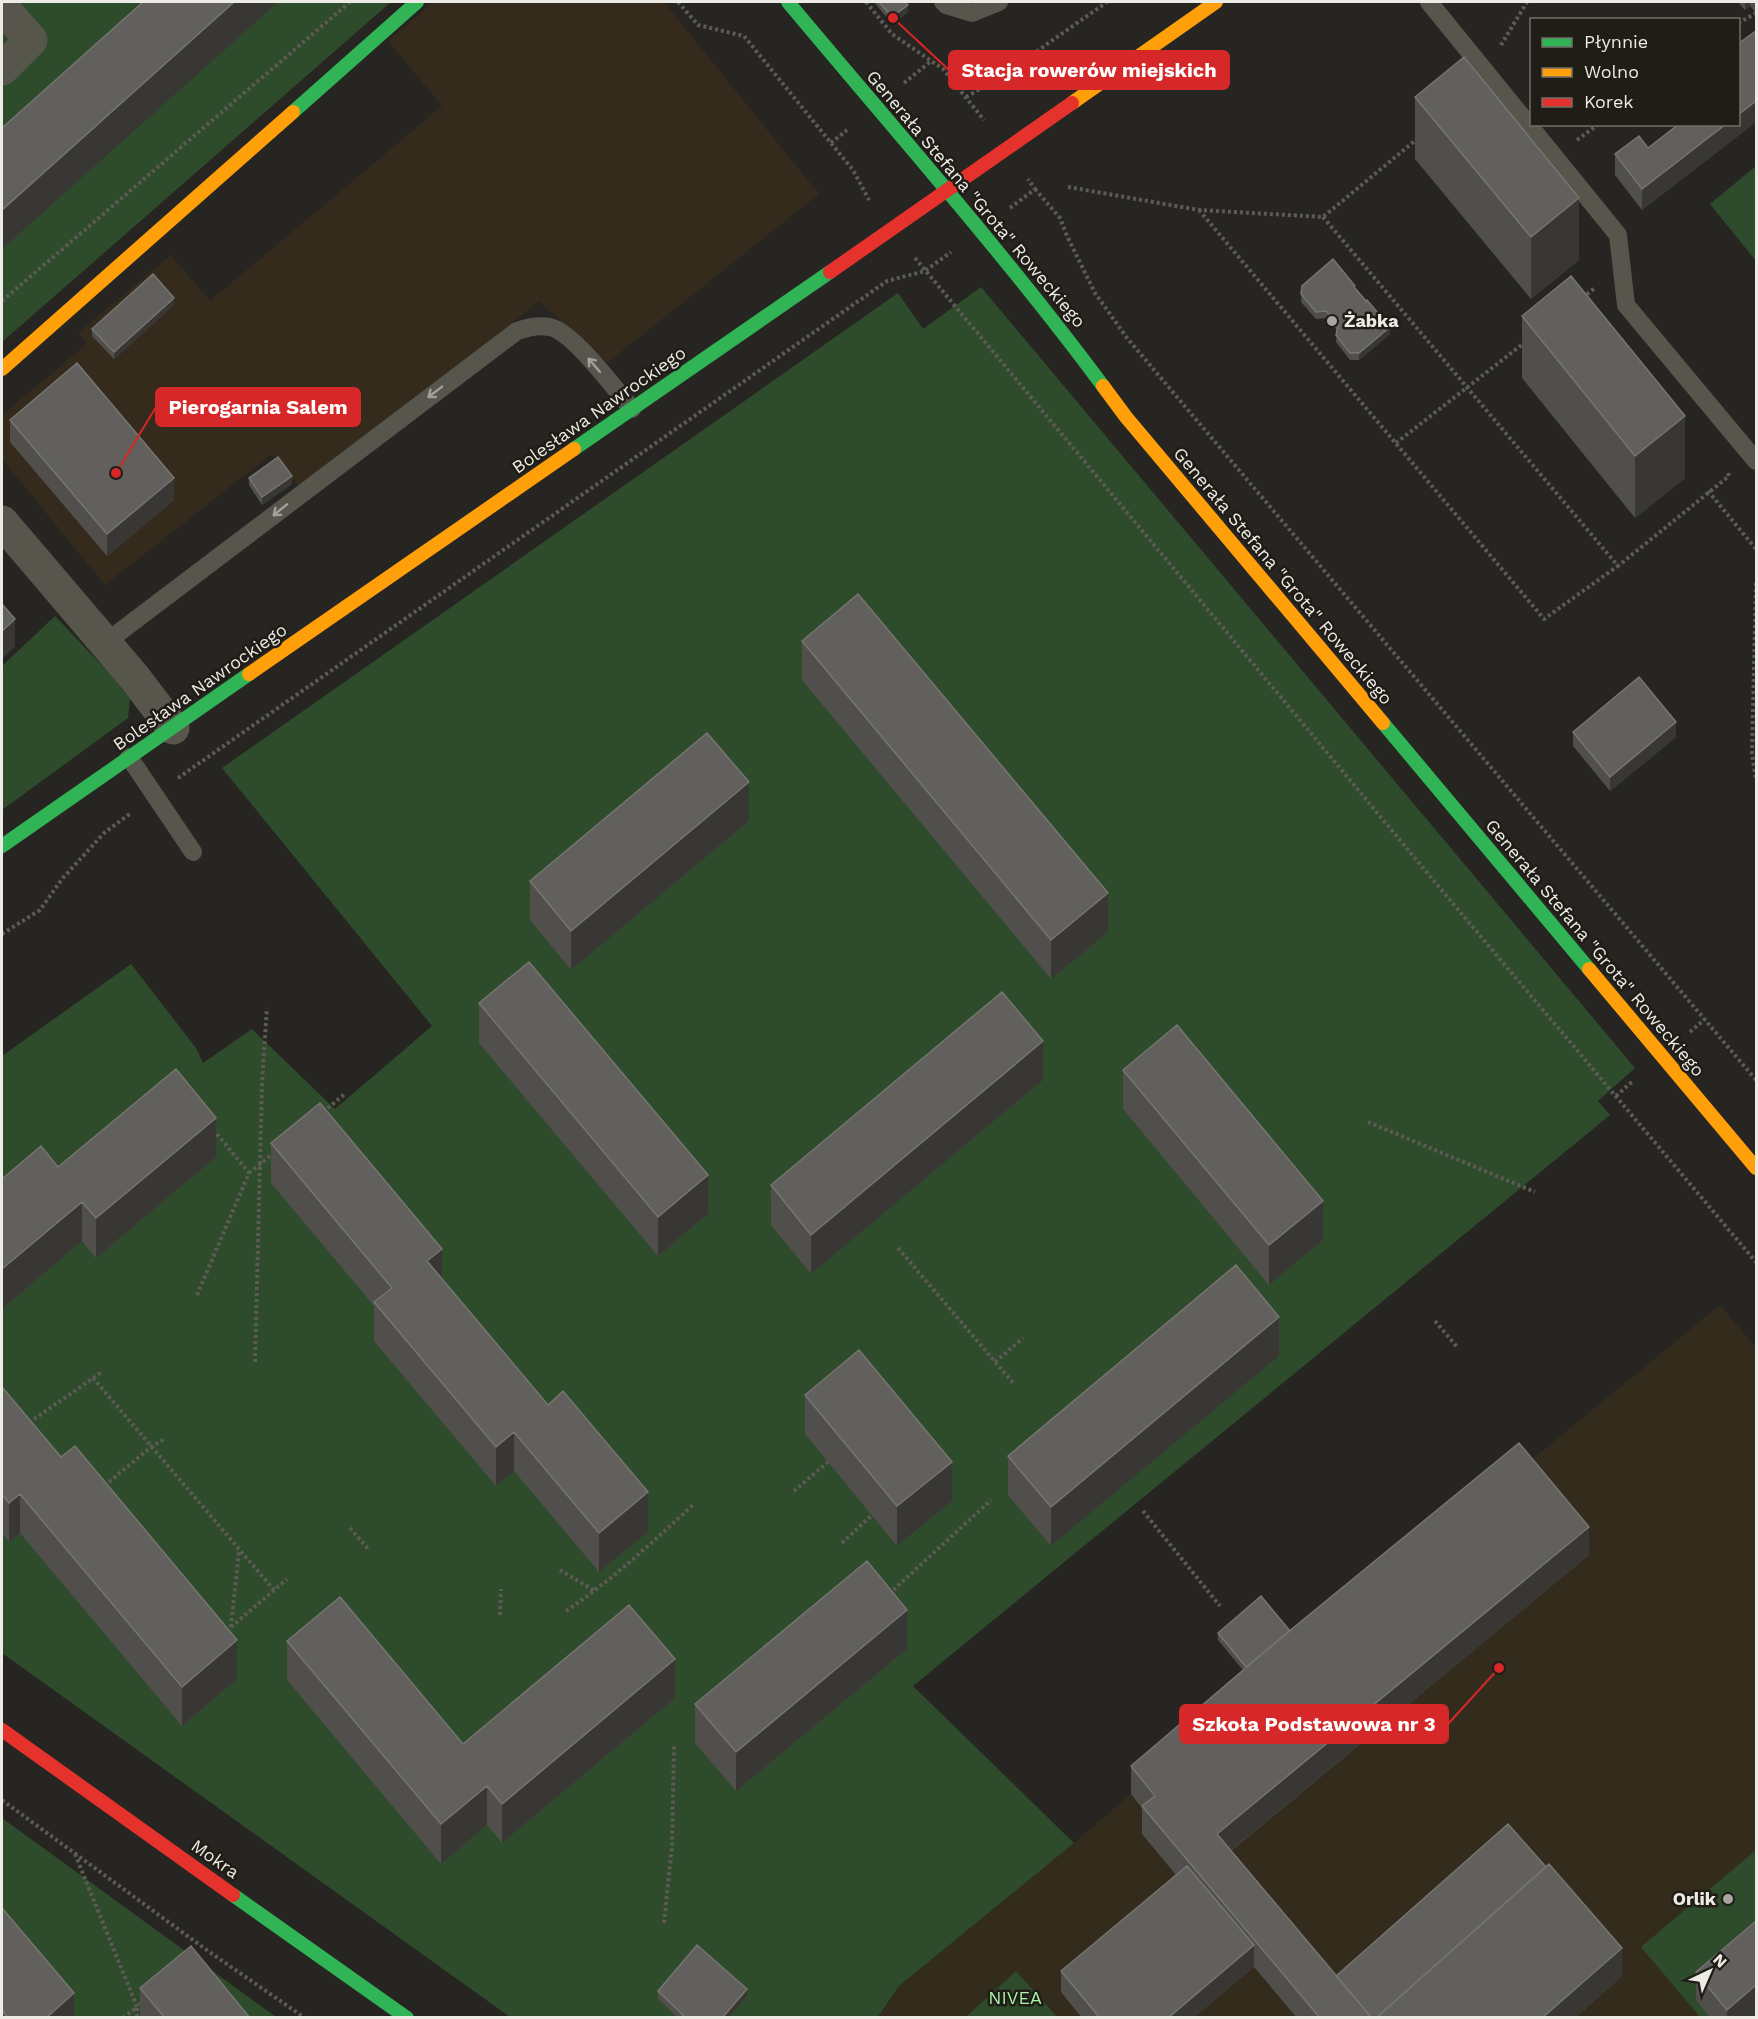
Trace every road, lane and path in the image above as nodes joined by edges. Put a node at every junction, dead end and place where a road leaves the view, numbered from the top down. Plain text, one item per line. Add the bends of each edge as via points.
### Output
1 (350, 2) edge
2 (417, 2) edge
3 (678, 2) edge
4 (789, 2) edge
5 (866, 2) edge
6 (943, 2) edge
7 (999, 2) edge
8 (1107, 2) edge
9 (1216, 2) edge
10 (1429, 2) edge
11 (2, 7) edge
12 (1756, 13) edge
13 (1740, 22) edge
14 (2, 69) edge
15 (1421, 136) edge
16 (1068, 187) dead end
17 (1035, 189) dead end
18 (946, 191) junction
19 (1199, 210) junction
20 (1323, 217) junction
21 (891, 229) junction
22 (887, 281) dead end
23 (1603, 282) dead end
24 (2, 301) edge
25 (1575, 303) edge
26 (1529, 339) dead end
27 (2, 369) edge
28 (1467, 387) junction
29 (633, 409) junction
30 (1396, 443) junction
31 (1756, 461) edge
32 (2, 522) edge
33 (1756, 549) edge
34 (1618, 566) junction
35 (1756, 583) edge
36 (105, 643) junction
37 (1755, 725) edge
38 (173, 728) junction
39 (129, 757) junction
40 (1756, 780) edge
41 (154, 795) junction
42 (2, 846) edge
43 (193, 852) dead end
44 (2, 934) edge
45 (267, 1008) dead end
46 (1756, 1080) edge
47 (346, 1094) dead end
48 (320, 1115) edge
49 (1368, 1122) dead end
50 (213, 1128) dead end
51 (277, 1150) edge
52 (260, 1164) junction
53 (1756, 1167) edge
54 (249, 1173) junction
55 (1536, 1192) dead end
56 (898, 1248) dead end
57 (1756, 1262) edge
58 (197, 1295) dead end
59 (1436, 1321) dead end
60 (1023, 1338) dead end
61 (1458, 1348) dead end
62 (255, 1362) dead end
63 (995, 1362) junction
64 (102, 1372) dead end
65 (93, 1378) junction
66 (1014, 1384) dead end
67 (34, 1419) dead end
68 (166, 1438) dead end
69 (151, 1447) junction
70 (828, 1462) edge
71 (109, 1482) dead end
72 (794, 1491) dead end
73 (991, 1500) dead end
74 (694, 1504) dead end
75 (1143, 1511) dead end
76 (872, 1515) edge
77 (350, 1528) dead end
78 (842, 1543) dead end
79 (239, 1550) junction
80 (369, 1550) dead end
81 (560, 1570) dead end
82 (286, 1580) dead end
83 (501, 1589) dead end
84 (274, 1590) junction
85 (595, 1591) junction
86 (888, 1594) edge
87 (1220, 1605) dead end
88 (566, 1611) dead end
89 (500, 1615) dead end
90 (2, 1730) edge
91 (674, 1746) dead end
92 (2, 1800) edge
93 (74, 1853) junction
94 (664, 1923) dead end
95 (208, 1950) junction
96 (199, 1958) edge
97 (146, 2000) dead end
98 (137, 2007) junction
99 (123, 2018) edge
100 (137, 2018) edge
101 (305, 2018) edge
102 (407, 2018) edge

1 - 24 path
2 - 27 street
3 - 21 path via 698,25 744,36 853,170 870,202
4 - 18 street, Generała Stefana "Grota" Roweckiego
5 - 8 path via 892,34 943,69 966,97
6 - 7 lane via 972,13
9 - 18 street, Bolesława Nawrockiego
10 - 31 lane via 1618,236 1626,305
11 - 14 street via 31,40
12 - 13 path
15 - 20 path
16 - 19 path
17 - 46 path via 1060,218 1095,293 1127,338
18 - 21 street, Bolesława Nawrockiego
18 - 53 street, Generała Stefana "Grota" Roweckiego via 1053,319 1126,417
19 - 20 path
19 - 30 path
20 - 28 path
21 - 29 street, Bolesława Nawrockiego
21 - 57 path via 1428,875
22 - 41 path
23 - 25 path
26 - 28 path
28 - 30 path
28 - 34 path
29 -> 36 lane via 572,339 552,327 534,326 518,331
29 - 38 street, Bolesława Nawrockiego
30 - 34 path via 1544,619
32 - 36 street
33 - 34 path via 1708,491
35 - 37 path
36 - 38 street
37 - 40 path via 1752,754
38 - 39 street, Bolesława Nawrockiego
39 - 41 lane
39 - 42 street, Bolesława Nawrockiego
41 - 43 lane
41 - 44 path via 104,833 40,910
45 - 52 path
47 - 48 path
49 - 55 path
50 - 54 path
51 - 52 path
52 - 54 path
52 - 62 path
54 - 58 path
56 - 63 path
59 - 61 path
60 - 63 path
63 - 66 path
64 - 65 path
65 - 67 path
65 - 69 path
68 - 69 path
69 - 71 path
69 - 79 path
70 - 72 path
73 - 86 path
74 - 85 path
75 - 87 path
76 - 78 path
77 - 80 path
79 - 84 path
79 - 84 path via 231,1628
81 - 85 path
82 - 84 path
83 - 89 path
85 - 88 path
90 - 102 street, Mokra
91 - 94 path via 672,1846
92 - 93 path
93 - 95 path
93 - 98 path
95 - 96 path
95 - 101 path
97 - 98 path
98 - 99 path
98 - 100 path

